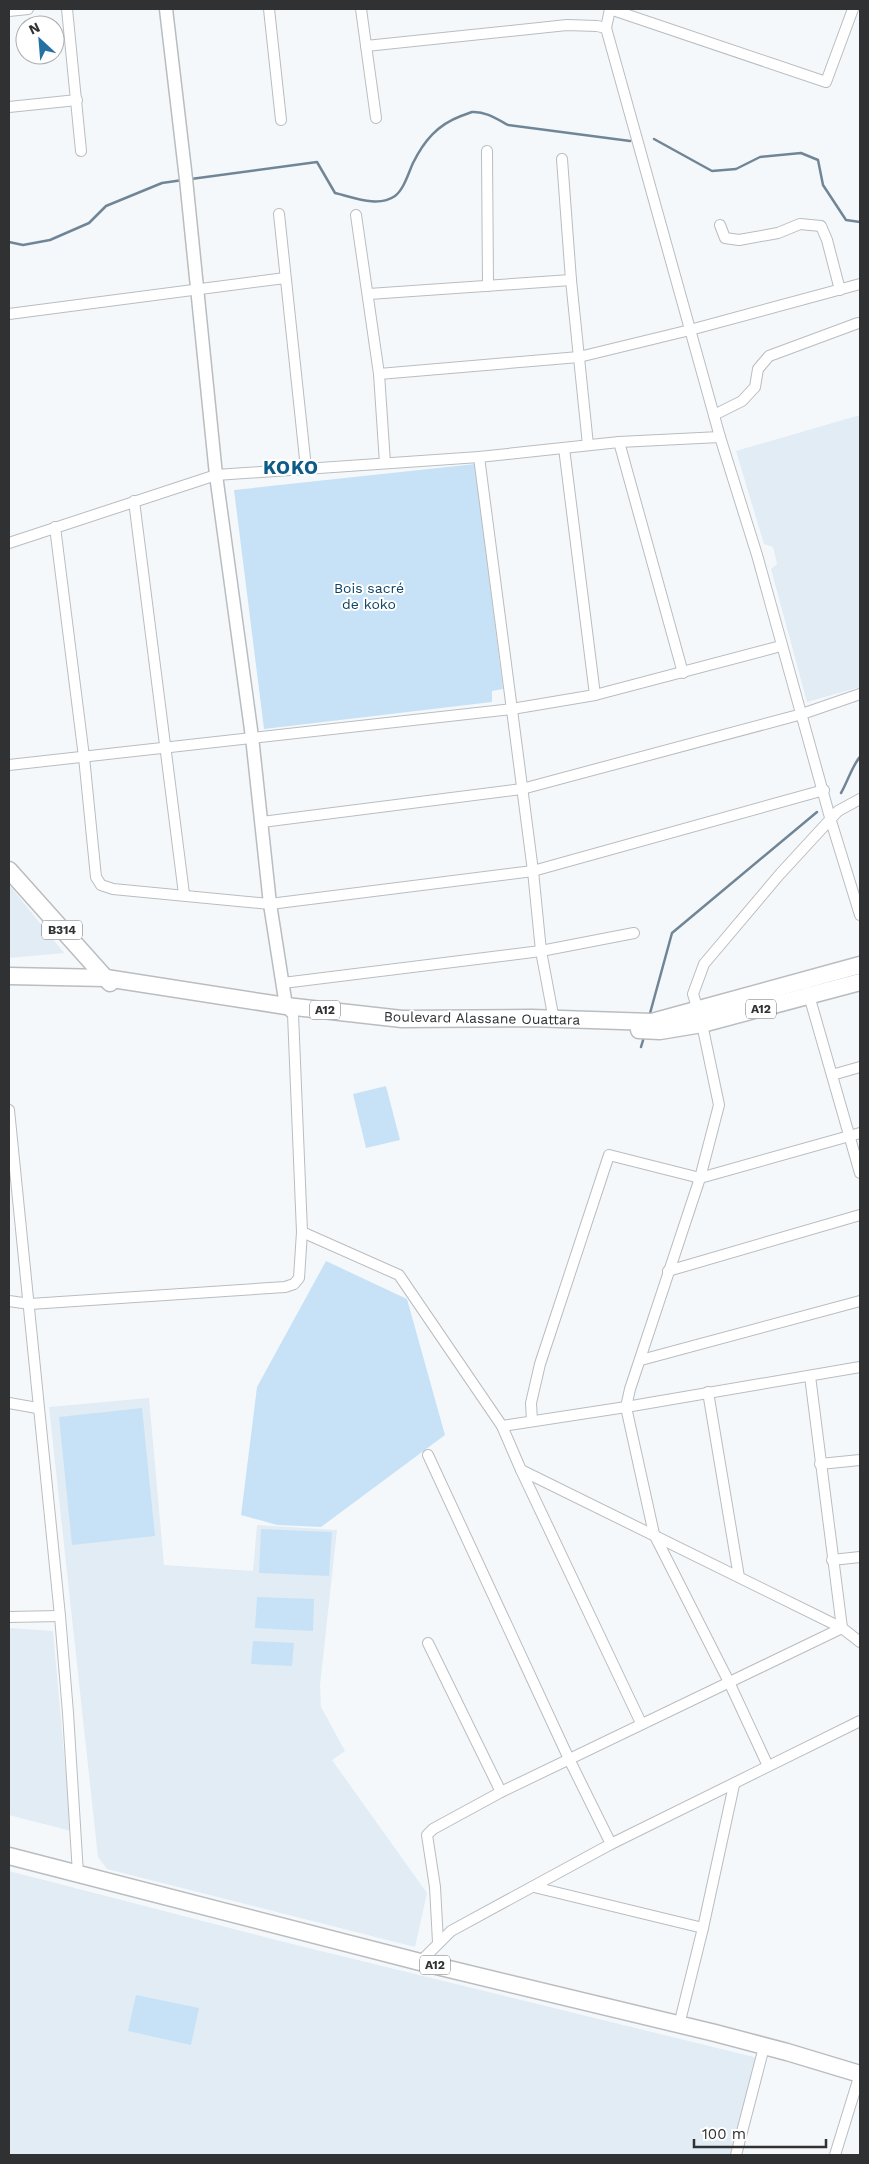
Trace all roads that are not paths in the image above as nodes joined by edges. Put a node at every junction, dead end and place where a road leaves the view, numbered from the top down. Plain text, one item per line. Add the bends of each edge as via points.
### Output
1 (28, 9) edge
2 (67, 9) edge
3 (166, 9) edge
4 (269, 9) edge
5 (362, 9) edge
6 (853, 9) edge
7 (9, 11) edge
8 (606, 28) junction
9 (366, 46) junction
10 (77, 100) junction
11 (9, 107) edge
12 (376, 118) dead end
13 (281, 120) dead end
14 (487, 151) dead end
15 (81, 152) dead end
16 (562, 159) dead end
17 (279, 214) dead end
18 (356, 215) dead end
19 (720, 225) dead end
20 (285, 278) junction
21 (571, 280) junction
22 (860, 284) edge
23 (488, 286) junction
24 (196, 289) junction
25 (840, 290) junction
26 (369, 294) junction
27 (9, 314) edge
28 (858, 323) dead end
29 (690, 330) junction
30 (579, 357) junction
31 (379, 374) junction
32 (714, 415) junction
33 (720, 437) junction
34 (619, 442) junction
35 (588, 445) junction
36 (564, 448) junction
37 (479, 457) junction
38 (385, 463) junction
39 (306, 468) junction
40 (216, 475) junction
41 (134, 501) junction
42 (55, 527) junction
43 (9, 543) edge
44 (781, 646) junction
45 (683, 673) junction
46 (860, 694) edge
47 (594, 695) junction
48 (512, 709) junction
49 (802, 714) junction
50 (252, 737) junction
51 (164, 748) junction
52 (84, 757) junction
53 (9, 765) edge
54 (522, 789) junction
55 (824, 790) junction
56 (860, 799) edge
57 (831, 821) junction
58 (262, 822) junction
59 (9, 870) edge
60 (534, 871) junction
61 (184, 894) junction
62 (270, 904) junction
63 (860, 915) edge
64 (634, 933) dead end
65 (541, 951) junction
66 (860, 964) edge
67 (9, 976) edge
68 (860, 982) edge
69 (283, 983) junction
70 (111, 984) junction
71 (9, 986) edge
72 (807, 988) junction
73 (290, 1010) junction
74 (700, 1017) junction
75 (558, 1023) junction
76 (643, 1026) junction
77 (860, 1067) edge
78 (832, 1075) junction
79 (9, 1110) edge
80 (860, 1133) edge
81 (850, 1135) junction
82 (860, 1173) edge
83 (700, 1178) junction
84 (13, 1199) edge
85 (860, 1215) edge
86 (302, 1232) junction
87 (668, 1271) junction
88 (9, 1301) edge
89 (860, 1301) edge
90 (30, 1304) junction
91 (640, 1360) junction
92 (860, 1367) edge
93 (810, 1376) junction
94 (708, 1392) junction
95 (9, 1403) edge
96 (626, 1407) junction
97 (37, 1408) junction
98 (532, 1421) junction
99 (502, 1426) junction
100 (428, 1454) dead end
101 (860, 1460) edge
102 (820, 1464) junction
103 (521, 1470) junction
104 (654, 1534) junction
105 (860, 1557) edge
106 (832, 1560) junction
107 (739, 1577) junction
108 (60, 1616) junction
109 (9, 1617) edge
110 (842, 1628) junction
111 (860, 1642) edge
112 (428, 1643) dead end
113 (729, 1682) junction
114 (860, 1721) edge
115 (641, 1723) junction
116 (569, 1759) junction
117 (768, 1766) junction
118 (734, 1785) junction
119 (500, 1792) junction
120 (612, 1844) junction
121 (9, 1856) edge
122 (78, 1874) junction
123 (534, 1887) junction
124 (703, 1928) junction
125 (438, 1942) junction
126 (420, 1962) junction
127 (679, 2025) junction
128 (764, 2047) junction
129 (860, 2074) edge
130 (736, 2155) edge
131 (835, 2155) edge

1 - 7 street
2 - 10 street
3 - 24 street
4 - 13 street
5 - 9 street
6 - 8 street via 826,82 610,9
8 - 9 street via 568,25
8 - 29 street
9 - 12 street
10 - 11 street
10 - 15 street
14 - 23 street
16 - 21 street
17 - 20 street
18 - 26 street
19 - 25 street via 725,238 739,240 778,233 800,224 821,226
20 - 24 street
20 - 39 street
21 - 23 street
21 - 30 street
22 - 25 street
23 - 26 street
24 - 27 street
24 - 40 street
25 - 29 street
26 - 31 street
28 - 32 street via 769,356 758,369 755,387 742,401
29 - 30 street
29 - 32 street
30 - 31 street
30 - 35 street
31 - 38 street
32 - 33 street
33 - 34 street
33 - 44 street
34 - 35 street
34 - 45 street
35 - 36 street
36 - 37 street
36 - 47 street
37 - 38 street
37 - 48 street
38 - 39 street
39 - 40 street
40 - 41 street
40 - 50 street
41 - 42 street
41 - 51 street
42 - 43 street
42 - 52 street
44 - 45 street
44 - 49 street
45 - 47 street
46 - 49 street
47 - 48 street
48 - 50 street
48 - 54 street
49 - 54 street
49 - 55 street
50 - 51 street
50 - 58 street
51 - 52 street
51 - 61 street
52 - 53 street
52 - 61 street via 96,877 101,885 113,889
54 - 58 street
54 - 60 street
55 - 57 street
55 - 60 street
56 - 57 street via 838,811
57 - 63 street
57 - 74 street via 780,874 704,964 693,994
58 - 62 street
59 - 70 main road, B314
60 - 62 street
60 - 65 street
61 - 62 street
62 - 69 street
64 - 65 street
65 - 69 street
65 - 75 street
66 - 72 main road, Boulevard Alassane Ouattara / A12
67 - 70 main road, Boulevard Alassane Ouattara / A12
68 - 72 main road, Boulevard Alassane Ouattara / A12
69 - 73 street
70 - 71 main road, Boulevard Alassane Ouattara / A12
70 - 73 main road, Boulevard Alassane Ouattara / A12
72 - 74 main road, Boulevard Alassane Ouattara / A12
72 - 78 street
73 - 75 main road, Boulevard Alassane Ouattara / A12 via 402,1019
73 - 86 street
74 - 76 main road, Boulevard Alassane Ouattara / A12 via 652,1022
74 - 76 main road, Boulevard Alassane Ouattara / A12 via 660,1031
74 - 83 street via 720,1105
75 - 76 main road, Boulevard Alassane Ouattara / A12
77 - 78 street
78 - 81 street
79 - 84 street
80 - 81 street
81 - 82 street
81 - 83 street
83 - 87 street
83 - 98 street via 609,1155 540,1364 531,1403
84 - 90 street
85 - 87 street
86 - 90 street via 299,1278 285,1288
86 - 99 street via 400,1275
87 - 91 street
88 - 90 street
89 - 91 street
90 - 97 street
91 - 96 street
92 - 93 street
93 - 94 street
93 - 102 street
94 - 96 street
94 - 107 street
95 - 97 street
96 - 98 street
96 - 104 street
97 - 108 street
98 - 99 street
99 - 103 street
100 - 116 street
101 - 102 street
102 - 106 street
103 - 104 street
103 - 115 street
104 - 107 street
104 - 113 street
105 - 106 street
106 - 110 street
107 - 110 street
108 - 109 street
108 - 122 street
110 - 111 street
110 - 113 street
112 - 119 street
113 - 115 street
113 - 117 street
114 - 117 street
115 - 116 street
116 - 119 street
116 - 120 street
117 - 118 street
118 - 120 street
118 - 124 street
119 - 125 street via 428,1834
120 - 123 street
121 - 122 main road, A12
122 - 126 main road, A12
123 - 124 street
123 - 125 street via 451,1931
124 - 127 street
125 - 126 street
126 - 127 main road, A12
127 - 128 main road, A12
128 - 129 main road, A12
128 - 130 street
129 - 131 street

